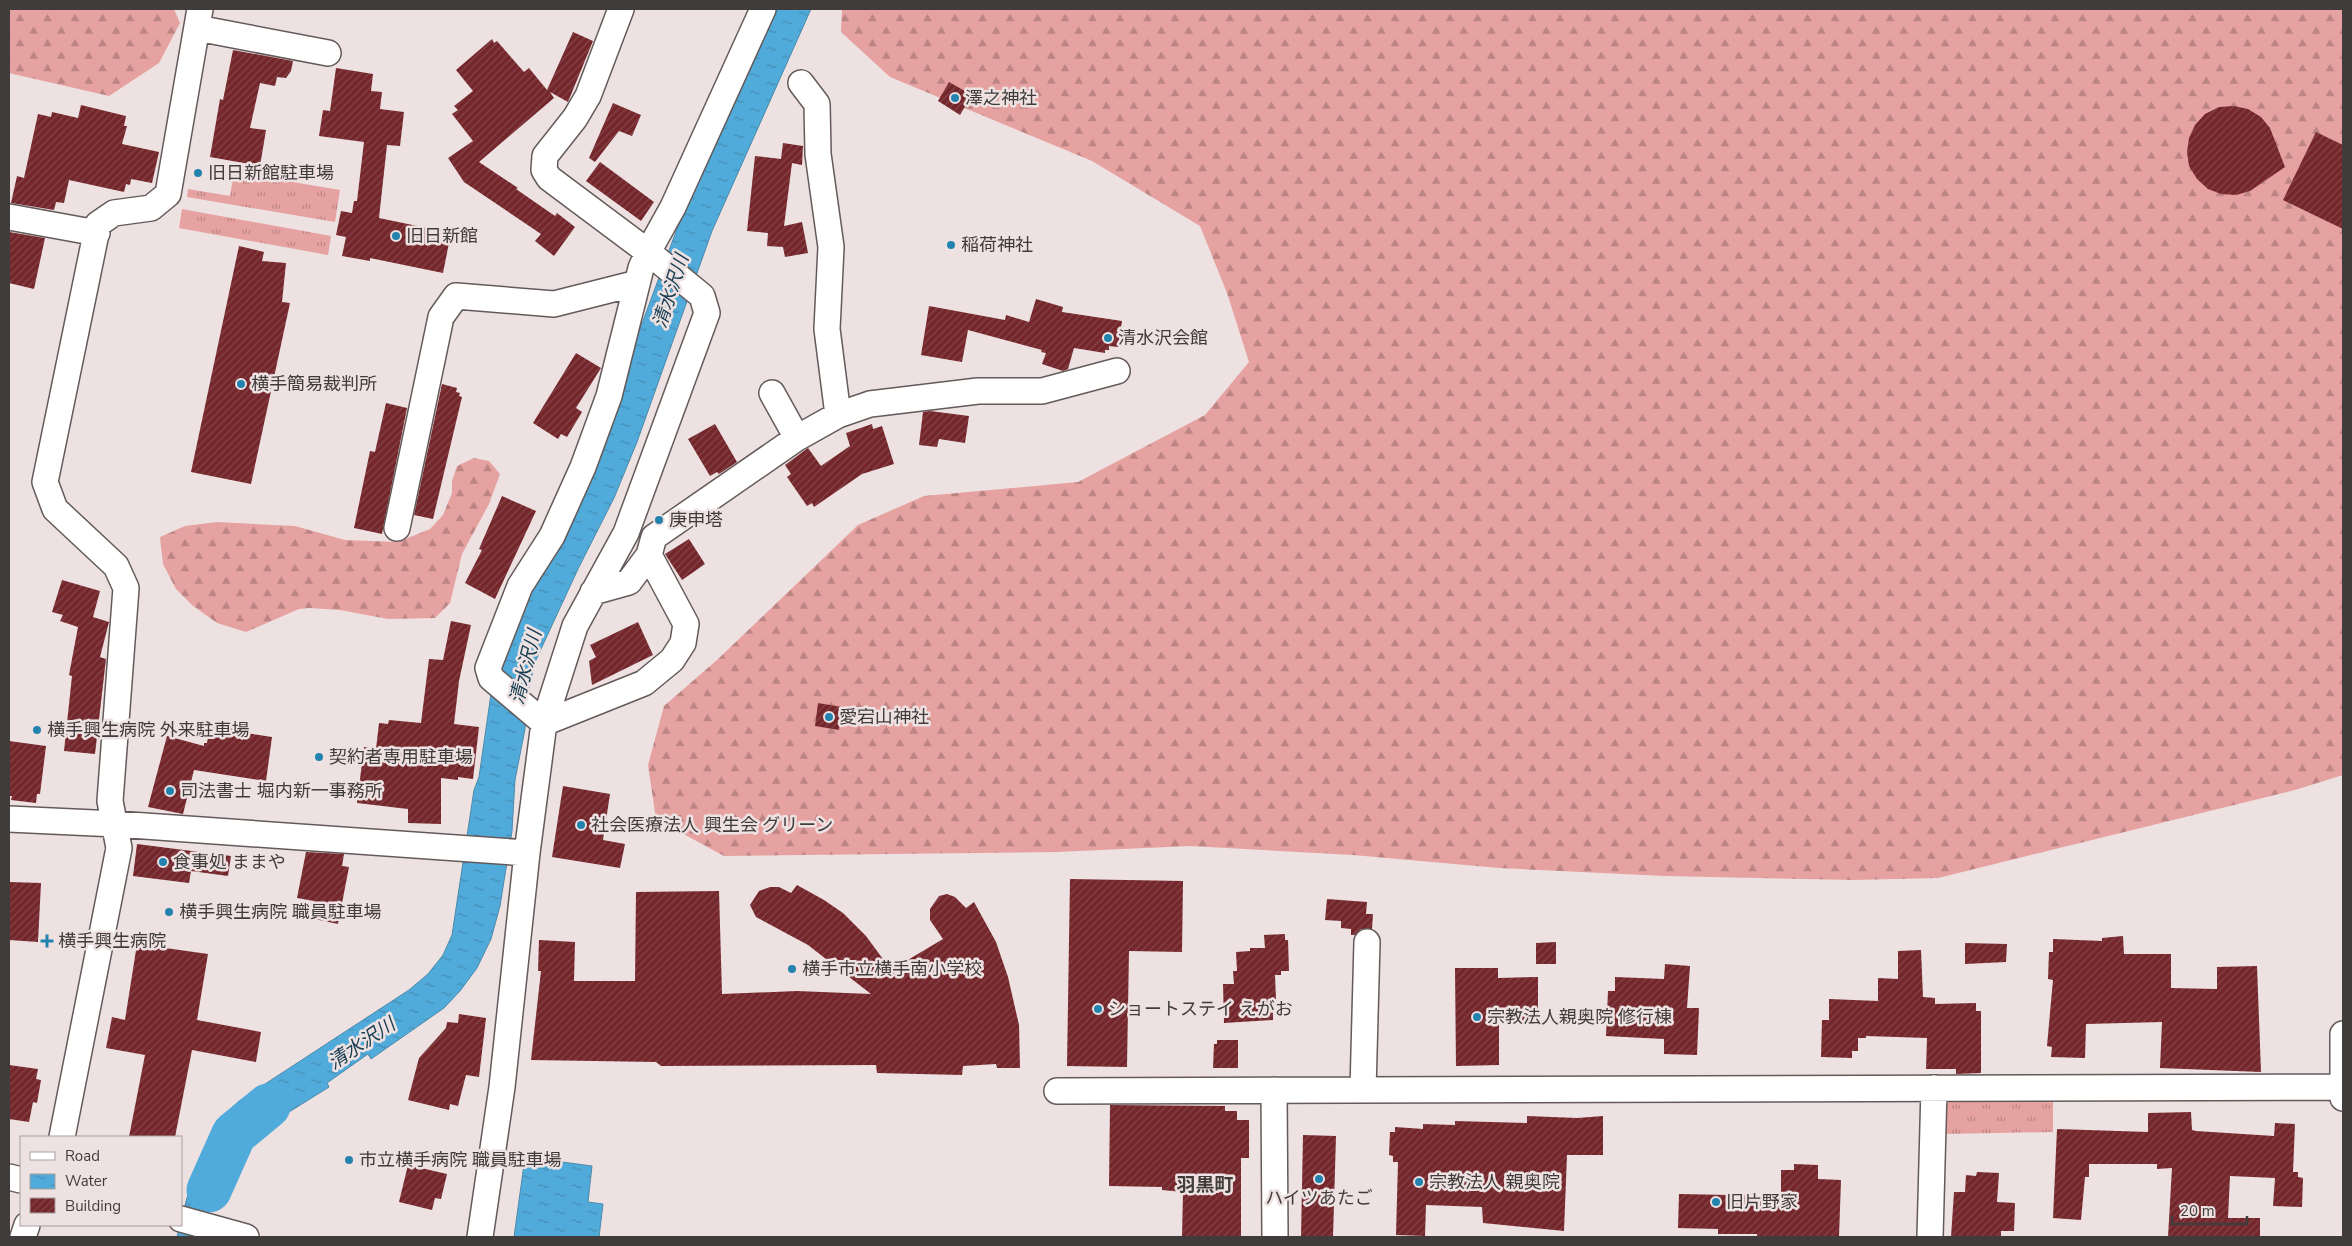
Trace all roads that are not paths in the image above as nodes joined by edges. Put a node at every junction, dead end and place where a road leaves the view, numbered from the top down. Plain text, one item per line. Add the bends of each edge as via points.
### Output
1 (621, 9) edge
2 (763, 9) edge
3 (198, 19) edge
4 (328, 53) dead end
5 (801, 82) dead end
6 (9, 217) edge
7 (97, 233) junction
8 (652, 256) junction
9 (638, 284) junction
10 (1117, 371) dead end
11 (772, 393) dead end
12 (838, 416) junction
13 (797, 438) junction
14 (397, 528) dead end
15 (649, 555) junction
16 (593, 592) junction
17 (538, 718) junction
18 (9, 820) edge
19 (116, 824) junction
20 (520, 852) junction
21 (1367, 942) dead end
22 (2343, 1034) edge
23 (2343, 1087) edge
24 (1934, 1088) junction
25 (1274, 1090) junction
26 (1363, 1090) junction
27 (1057, 1091) dead end
28 (2343, 1098) edge
29 (62, 1136) edge
30 (182, 1219) edge
31 (246, 1237) edge
32 (480, 1237) edge
33 (1274, 1237) edge
34 (1930, 1237) edge

1 - 8 street via 588,96 546,156 544,170 549,178
2 - 8 street
3 - 4 street
3 - 7 street via 168,194 151,208 114,213 98,224
5 - 12 street via 817,104 818,154 831,248 827,328
6 - 7 street
7 - 19 street via 45,482 55,510 116,566 126,588 110,801
8 - 9 street
8 - 16 street via 702,296 707,313 626,533
9 - 14 street via 554,304 456,296 441,317
9 - 17 street via 609,396 583,468 552,536 520,586 487,678
10 - 12 street via 1042,391 978,391 870,404
11 - 13 street
12 - 13 street
13 - 15 street via 654,537
15 - 16 street via 629,582
15 - 17 street via 686,624 683,643 672,660 644,683
16 - 17 street via 575,626
17 - 20 street
18 - 19 street
19 - 20 street
19 - 29 street via 119,848
20 - 32 street via 502,1087
21 - 26 street
22 - 23 street
23 - 24 street
23 - 28 street
24 - 26 street
24 - 34 street
25 - 26 street
25 - 27 street
25 - 33 street
30 - 31 street

